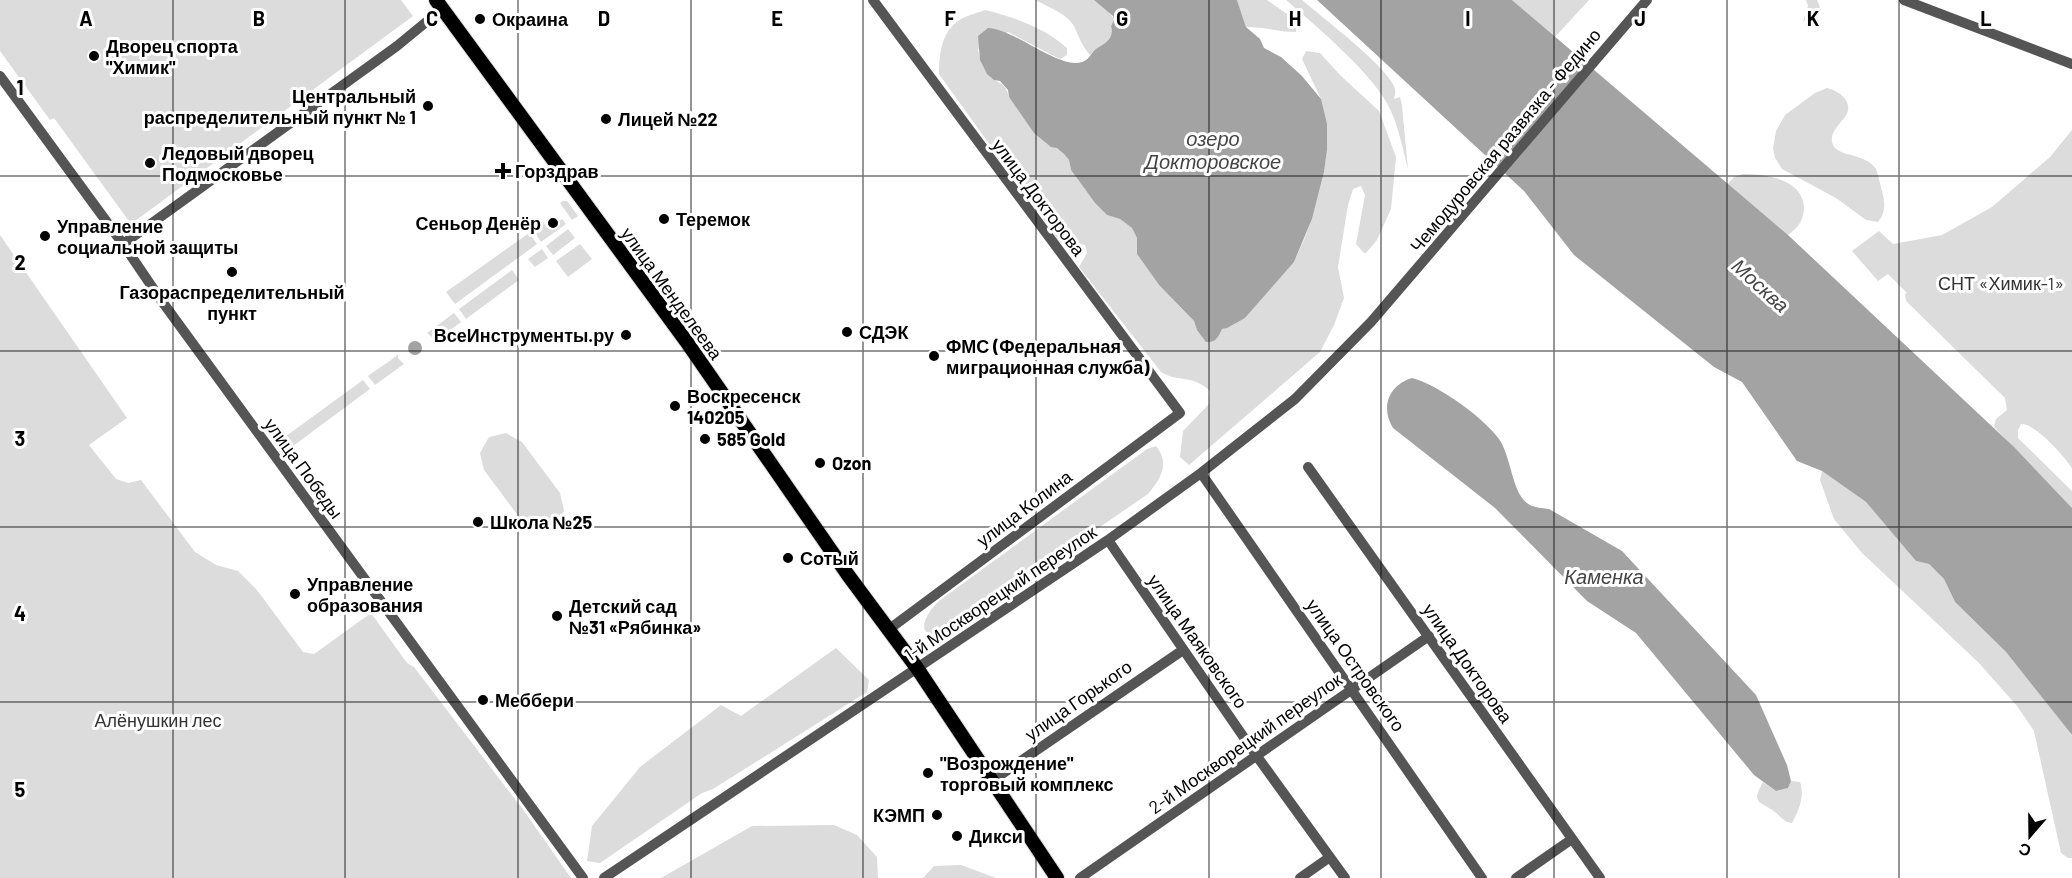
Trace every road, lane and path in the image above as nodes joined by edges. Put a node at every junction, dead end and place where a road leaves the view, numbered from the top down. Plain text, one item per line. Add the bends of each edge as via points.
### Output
1 (873, 0) edge
2 (1647, 0) edge
3 (1904, 0) edge
4 (439, 4) edge
5 (2072, 64) edge
6 (0, 75) edge
7 (123, 244) junction
8 (1389, 302) joint
9 (1180, 413) joint
10 (1308, 467) dead end
11 (1201, 473) junction
12 (1108, 540) junction
13 (888, 630) junction
14 (1429, 636) junction
15 (1184, 650) junction
16 (917, 668) junction
17 (1352, 689) junction
18 (1256, 755) junction
19 (993, 780) junction
20 (1572, 839) junction
21 (1330, 857) junction
22 (583, 878) edge
23 (604, 878) edge
24 (1058, 878) edge
25 (1080, 878) edge
26 (1300, 878) edge
27 (1345, 878) edge
28 (1482, 878) edge
29 (1516, 878) edge
30 (1600, 878) edge

1 - 9 street, улица Докторова
2 - 8 street, Чемодуровская развязка - Федино
3 - 5 street
4 - 7 street via 424,26
4 - 13 main road, улица Менделеева via 686,341
6 - 7 street, улица Победы
7 - 22 street, улица Победы
8 - 11 street, 1-й Москворецкий переулок via 1295,399
9 - 13 street, улица Колина
10 - 14 street, улица Докторова
11 - 12 street, 1-й Москворецкий переулок
11 - 17 street, улица Островского
12 - 15 street, улица Маяковского
12 - 16 street, 1-й Москворецкий переулок
13 - 16 main road, улица Менделеева
14 - 17 street, 2-й Москворецкий переулок
14 - 20 street, улица Докторова
15 - 18 street, улица Маяковского
15 - 19 street, улица Горького
16 - 19 main road
16 - 23 street, 1-й Москворецкий переулок
17 - 18 street, 2-й Москворецкий переулок
17 - 28 street, улица Островского
18 - 21 street, улица Маяковского
18 - 25 street, 2-й Москворецкий переулок
19 - 24 main road
20 - 29 street
20 - 30 street, улица Докторова
21 - 26 street
21 - 27 street, улица Маяковского

